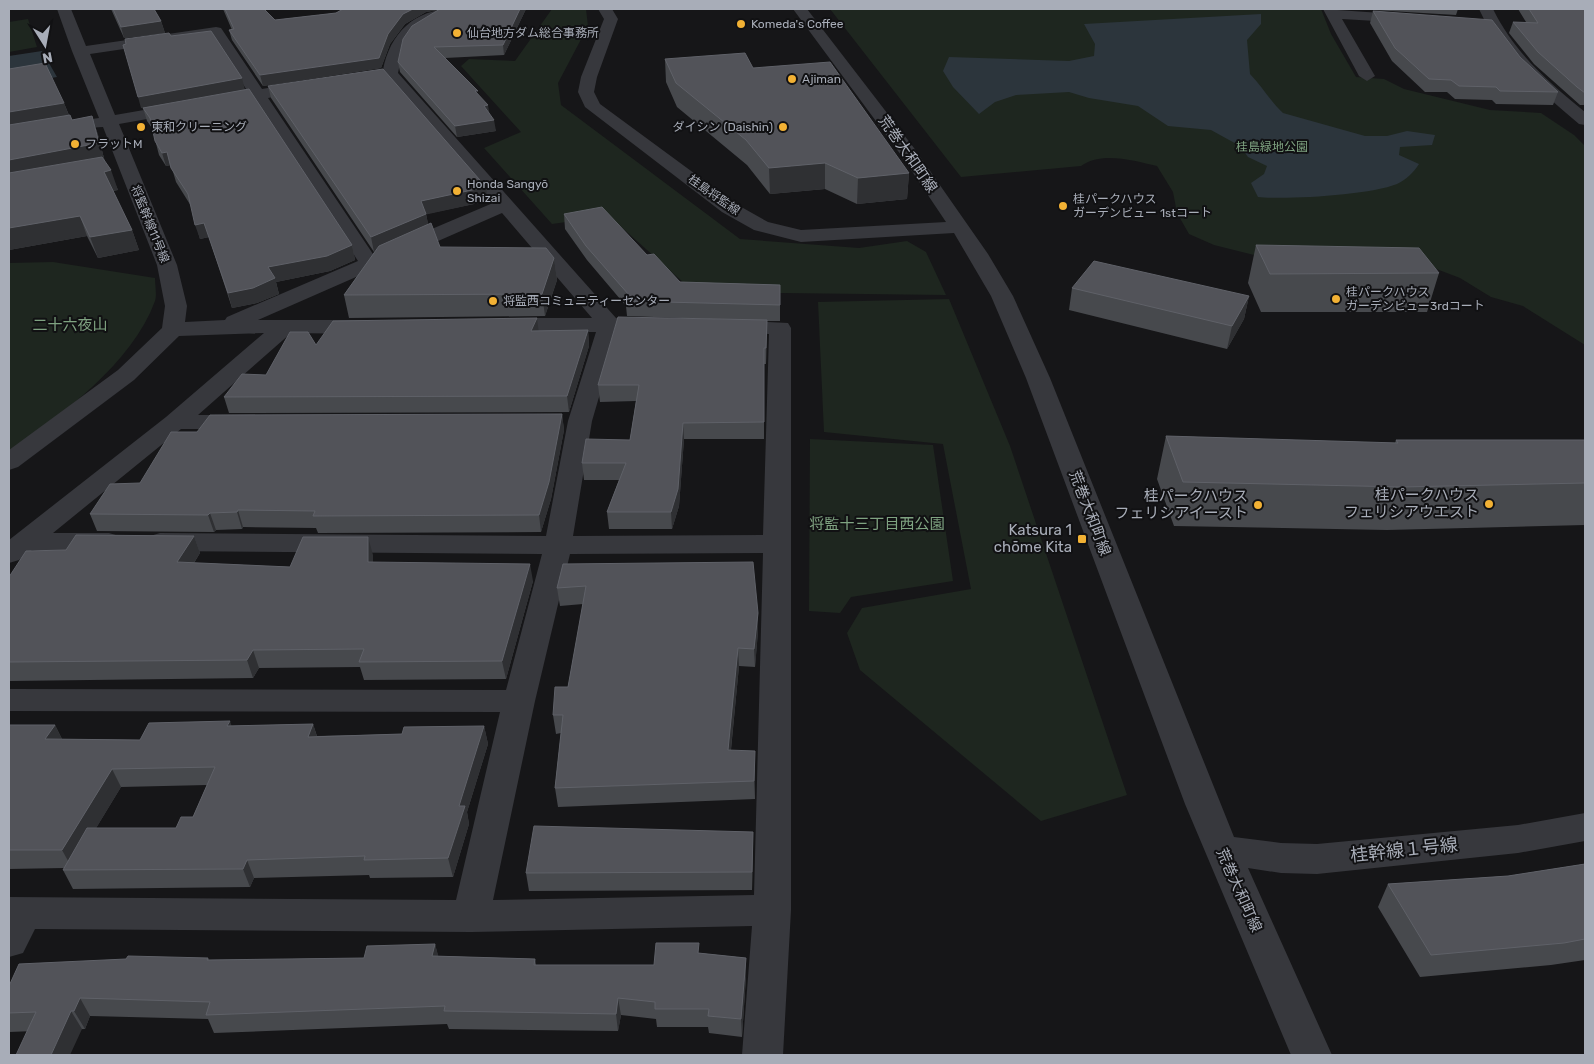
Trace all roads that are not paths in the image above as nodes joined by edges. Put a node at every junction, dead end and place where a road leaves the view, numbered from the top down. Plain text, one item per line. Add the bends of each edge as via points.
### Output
1 (64, 9) edge
2 (446, 9) edge
3 (605, 9) edge
4 (800, 9) edge
5 (1486, 9) edge
6 (1331, 11) edge
7 (1428, 20) edge
8 (1474, 23) edge
9 (1492, 24) junction
10 (80, 51) junction
11 (390, 74) junction
12 (1367, 76) dead end
13 (352, 80) edge
14 (323, 84) edge
15 (257, 94) junction
16 (1581, 114) edge
17 (108, 121) junction
18 (72, 127) edge
19 (504, 205) junction
20 (958, 227) junction
21 (369, 263) junction
22 (609, 324) junction
23 (229, 325) junction
24 (392, 326) edge
25 (471, 326) edge
26 (676, 326) edge
27 (704, 326) edge
28 (284, 328) junction
29 (173, 330) junction
30 (175, 422) junction
31 (264, 422) edge
32 (9, 462) edge
33 (778, 544) junction
34 (558, 545) junction
35 (17, 547) edge
36 (9, 700) edge
37 (518, 701) junction
38 (1585, 827) edge
39 (1222, 850) junction
40 (772, 910) junction
41 (471, 916) junction
42 (14, 922) edge
43 (763, 1055) edge
44 (1311, 1055) edge

1 - 10 street, 将監幹線11号線
2 - 11 street via 403,33
3 - 20 street, 桂島将監線 via 611,19 586,92 594,107 729,208 761,226 801,236
4 - 20 street, 荒巻大和町線 via 908,152
5 - 9 street
6 - 7 street
6 - 12 street
8 - 9 street
9 - 16 street via 1528,69
10 - 15 street via 216,31
10 - 17 street, 将監幹線11号線
11 - 13 street
11 - 19 street
14 - 15 street
15 - 17 street
15 - 21 street
17 - 18 street
17 - 29 street, 将監幹線11号線 via 116,168 167,265 176,306
19 - 21 street
19 - 22 street
20 - 39 street, 荒巻大和町線 via 1002,296 1038,378
21 - 23 street
22 - 25 street
22 - 26 street
22 - 34 street via 570,421
23 - 28 street
23 - 29 street
24 - 28 street
27 - 33 street via 780,328
28 - 30 street
29 - 32 street via 126,375
30 - 31 street
30 - 35 street
33 - 34 street
33 - 40 street
34 - 35 street
34 - 37 street
36 - 37 street
37 - 41 street
38 - 39 street, 桂幹線１号線 via 1518,839 1317,859
39 - 44 street, 荒巻大和町線
40 - 41 street
40 - 43 street
41 - 42 street

